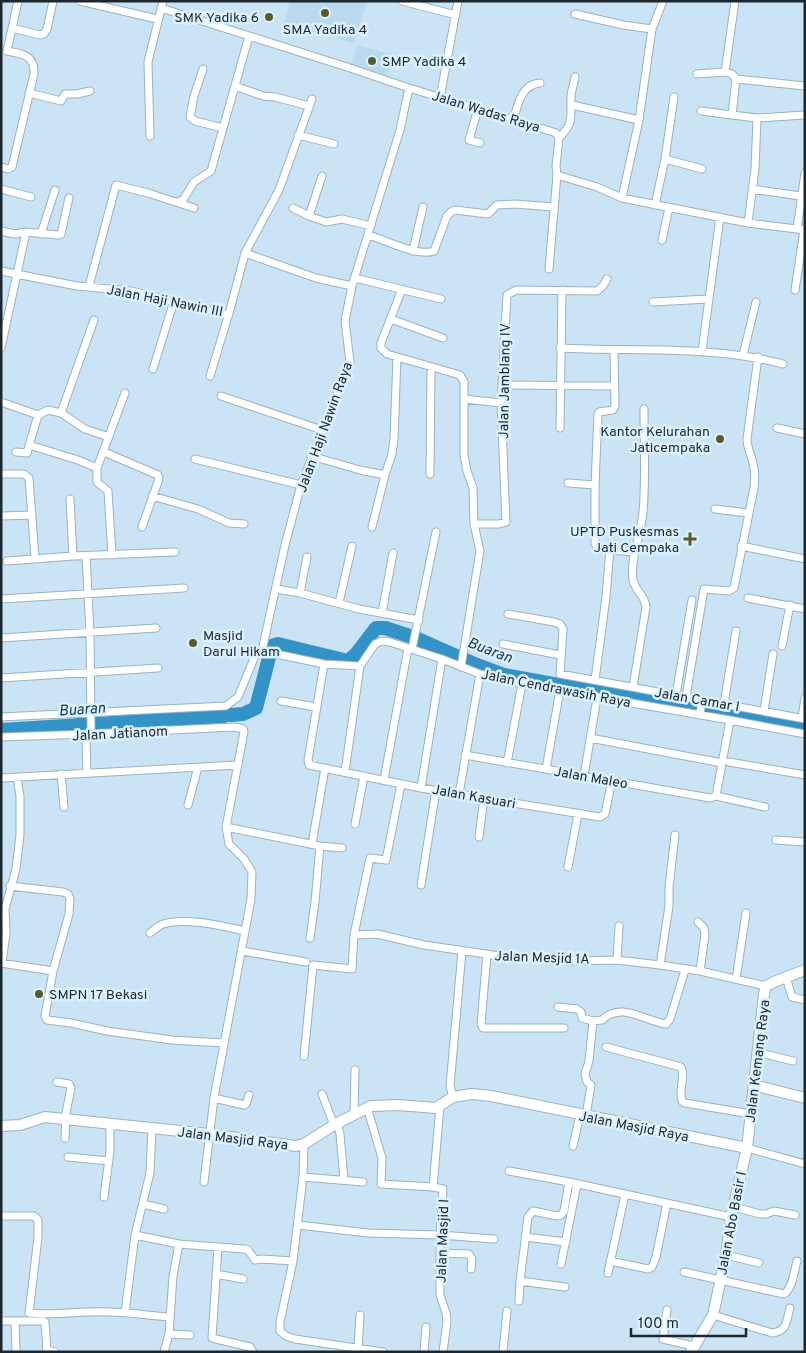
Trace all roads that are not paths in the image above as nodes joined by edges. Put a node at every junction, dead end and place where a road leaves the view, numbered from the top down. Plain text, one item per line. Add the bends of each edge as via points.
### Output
1 (18, 1) edge
2 (53, 1) edge
3 (80, 1) edge
4 (124, 1) edge
5 (402, 1) edge
6 (458, 1) edge
7 (663, 1) edge
8 (735, 1) edge
9 (162, 5) edge
10 (121, 10) junction
11 (575, 14) dead end
12 (456, 15) junction
13 (157, 19) junction
14 (12, 28) junction
15 (652, 29) junction
16 (249, 36) junction
17 (4, 51) edge
18 (203, 69) dead end
19 (725, 72) junction
20 (697, 74) dead end
21 (575, 77) dead end
22 (736, 79) junction
23 (540, 84) dead end
24 (235, 86) junction
25 (805, 86) edge
26 (409, 88) junction
27 (90, 90) dead end
28 (29, 93) junction
29 (674, 97) dead end
30 (440, 98) junction
31 (572, 105) junction
32 (478, 109) junction
33 (701, 112) dead end
34 (732, 115) junction
35 (805, 115) edge
36 (757, 118) junction
37 (514, 119) junction
38 (639, 120) junction
39 (223, 128) junction
40 (298, 135) junction
41 (150, 136) dead end
42 (560, 138) junction
43 (480, 143) dead end
44 (334, 144) dead end
45 (666, 159) junction
46 (1, 167) edge
47 (702, 169) dead end
48 (557, 175) junction
49 (322, 176) dead end
50 (804, 178) edge
51 (752, 189) junction
52 (1, 190) edge
53 (55, 190) dead end
54 (31, 196) dead end
55 (802, 196) junction
56 (69, 198) dead end
57 (622, 198) junction
58 (177, 202) junction
59 (654, 204) junction
60 (423, 207) dead end
61 (553, 207) junction
62 (194, 208) dead end
63 (293, 208) dead end
64 (669, 208) junction
65 (309, 216) junction
66 (720, 216) junction
67 (748, 223) junction
68 (371, 226) junction
69 (802, 230) edge
70 (1, 231) edge
71 (26, 232) junction
72 (41, 234) junction
73 (369, 235) junction
74 (662, 240) dead end
75 (413, 250) junction
76 (245, 253) junction
77 (548, 269) dead end
78 (1, 271) edge
79 (18, 273) junction
80 (355, 278) junction
81 (607, 279) dead end
82 (89, 286) junction
83 (352, 286) junction
84 (402, 289) junction
85 (562, 290) junction
86 (795, 290) dead end
87 (441, 299) dead end
88 (708, 299) junction
89 (174, 301) junction
90 (654, 302) dead end
91 (756, 302) dead end
92 (228, 315) junction
93 (391, 318) junction
94 (94, 320) dead end
95 (443, 338) dead end
96 (2, 340) edge
97 (1, 348) edge
98 (560, 348) junction
99 (614, 350) junction
100 (702, 351) junction
101 (743, 355) junction
102 (397, 357) junction
103 (758, 357) junction
104 (783, 364) dead end
105 (431, 367) junction
106 (153, 370) dead end
107 (210, 376) dead end
108 (502, 385) junction
109 (560, 385) junction
110 (614, 386) junction
111 (125, 393) dead end
112 (221, 396) dead end
113 (464, 399) junction
114 (1, 402) edge
115 (502, 403) junction
116 (644, 409) dead end
117 (61, 413) junction
118 (38, 415) junction
119 (560, 428) dead end
120 (777, 428) dead end
121 (322, 430) junction
122 (805, 434) edge
123 (109, 437) junction
124 (29, 445) junction
125 (16, 452) dead end
126 (104, 452) junction
127 (311, 456) junction
128 (195, 459) dead end
129 (97, 468) junction
130 (386, 473) junction
131 (1, 474) edge
132 (430, 474) dead end
133 (568, 483) dead end
134 (301, 485) junction
135 (595, 485) junction
136 (152, 496) junction
137 (70, 499) dead end
138 (715, 509) dead end
139 (748, 513) junction
140 (32, 515) junction
141 (1, 516) edge
142 (244, 524) dead end
143 (474, 524) junction
144 (142, 527) dead end
145 (372, 527) dead end
146 (436, 532) dead end
147 (352, 546) dead end
148 (741, 546) junction
149 (610, 549) junction
150 (175, 552) dead end
151 (634, 552) junction
152 (393, 553) dead end
153 (112, 555) junction
154 (72, 556) junction
155 (86, 556) junction
156 (307, 557) dead end
157 (35, 558) junction
158 (805, 559) edge
159 (8, 561) dead end
160 (184, 588) dead end
161 (276, 589) junction
162 (300, 593) junction
163 (89, 594) junction
164 (748, 598) dead end
165 (1, 599) edge
166 (692, 600) dead end
167 (340, 604) junction
168 (790, 605) junction
169 (805, 609) edge
170 (382, 612) junction
171 (508, 614) dead end
172 (419, 620) junction
173 (156, 628) dead end
174 (736, 631) dead end
175 (90, 633) junction
176 (1, 638) edge
177 (503, 644) dead end
178 (782, 646) dead end
179 (410, 649) junction
180 (265, 652) junction
181 (773, 654) dead end
182 (560, 655) junction
183 (442, 659) junction
184 (324, 664) junction
185 (461, 665) junction
186 (360, 666) junction
187 (158, 668) dead end
188 (91, 672) junction
189 (480, 674) junction
190 (1, 678) edge
191 (595, 680) junction
192 (522, 684) junction
193 (633, 687) junction
194 (560, 690) junction
195 (676, 695) junction
196 (686, 697) junction
197 (597, 698) junction
198 (805, 698) edge
199 (281, 701) dead end
200 (724, 704) junction
201 (316, 707) junction
202 (701, 708) junction
203 (764, 711) junction
204 (91, 716) junction
205 (1, 717) edge
206 (804, 718) edge
207 (730, 720) junction
208 (90, 731) junction
209 (805, 734) edge
210 (1, 737) edge
211 (590, 738) junction
212 (465, 755) junction
213 (725, 762) junction
214 (507, 763) junction
215 (238, 765) junction
216 (198, 767) junction
217 (325, 768) junction
218 (546, 769) junction
219 (345, 772) junction
220 (87, 773) junction
221 (61, 774) junction
222 (805, 775) edge
223 (364, 776) junction
224 (584, 776) junction
225 (1, 778) edge
226 (17, 778) junction
227 (384, 780) junction
228 (612, 780) junction
229 (401, 784) junction
230 (422, 788) junction
231 (436, 790) junction
232 (459, 794) junction
233 (716, 796) junction
234 (484, 798) junction
235 (188, 806) dead end
236 (64, 807) dead end
237 (765, 807) dead end
238 (578, 814) junction
239 (355, 824) dead end
240 (226, 828) junction
241 (675, 835) dead end
242 (479, 837) dead end
243 (776, 840) dead end
244 (805, 842) edge
245 (312, 844) junction
246 (320, 846) junction
247 (342, 848) dead end
248 (568, 868) dead end
249 (421, 885) dead end
250 (10, 886) junction
251 (746, 913) dead end
252 (698, 922) dead end
253 (619, 926) dead end
254 (246, 931) junction
255 (150, 933) dead end
256 (354, 935) junction
257 (310, 938) dead end
258 (242, 951) junction
259 (462, 951) junction
260 (487, 954) junction
261 (617, 960) junction
262 (306, 962) dead end
263 (2, 963) edge
264 (660, 965) junction
265 (685, 970) junction
266 (805, 970) edge
267 (53, 971) junction
268 (700, 971) junction
269 (786, 977) junction
270 (736, 979) junction
271 (766, 986) junction
272 (805, 1000) edge
273 (558, 1007) dead end
274 (593, 1020) junction
275 (564, 1028) dead end
276 (223, 1043) junction
277 (606, 1047) dead end
278 (756, 1052) junction
279 (304, 1056) dead end
280 (793, 1061) dead end
281 (355, 1070) dead end
282 (57, 1082) dead end
283 (754, 1085) junction
284 (322, 1094) dead end
285 (248, 1095) dead end
286 (453, 1097) junction
287 (214, 1098) junction
288 (805, 1098) edge
289 (440, 1106) junction
290 (367, 1107) junction
291 (354, 1114) junction
292 (750, 1114) junction
293 (583, 1115) junction
294 (67, 1119) junction
295 (336, 1124) junction
296 (110, 1125) junction
297 (1, 1126) edge
298 (152, 1128) junction
299 (209, 1134) junction
300 (65, 1138) dead end
301 (304, 1144) junction
302 (573, 1146) dead end
303 (746, 1148) junction
304 (68, 1157) dead end
305 (109, 1162) junction
306 (805, 1164) edge
307 (509, 1171) dead end
308 (303, 1177) junction
309 (344, 1180) junction
310 (204, 1182) dead end
311 (363, 1182) dead end
312 (568, 1182) junction
313 (577, 1184) junction
314 (433, 1187) junction
315 (625, 1194) junction
316 (104, 1197) dead end
317 (668, 1203) junction
318 (143, 1204) junction
319 (164, 1209) dead end
320 (733, 1212) junction
321 (1, 1216) edge
322 (795, 1216) dead end
323 (298, 1224) junction
324 (135, 1235) junction
325 (440, 1235) junction
326 (525, 1237) junction
327 (494, 1239) dead end
328 (566, 1242) junction
329 (179, 1244) junction
330 (218, 1248) junction
331 (441, 1253) junction
332 (726, 1255) junction
333 (294, 1261) junction
334 (610, 1261) junction
335 (797, 1261) dead end
336 (759, 1263) dead end
337 (561, 1264) dead end
338 (471, 1268) dead end
339 (608, 1272) dead end
340 (684, 1272) dead end
341 (216, 1274) junction
342 (243, 1279) dead end
343 (720, 1279) junction
344 (520, 1281) junction
345 (565, 1287) dead end
346 (519, 1301) dead end
347 (790, 1308) dead end
348 (667, 1310) dead end
349 (507, 1311) dead end
350 (125, 1313) junction
351 (360, 1315) dead end
352 (713, 1315) junction
353 (170, 1317) junction
354 (1, 1321) edge
355 (15, 1322) junction
356 (426, 1328) dead end
357 (169, 1334) junction
358 (190, 1335) dead end
359 (358, 1348) junction
360 (692, 1349) edge
361 (50, 1351) edge
362 (16, 1352) edge
363 (164, 1352) edge
364 (253, 1352) edge
365 (383, 1352) edge
366 (424, 1352) edge
367 (443, 1352) edge
368 (503, 1352) edge

1 - 14 street
2 - 14 street via 44,34
3 - 10 street
4 - 10 street
5 - 12 street
6 - 12 street
7 - 15 street
8 - 19 street
9 - 13 street
9 - 16 street, Jalan Wadas Raya
10 - 13 street
11 - 15 street
12 - 30 street
13 - 41 street via 148,62
14 - 17 street
15 - 38 street
16 - 24 street
16 - 26 street, Jalan Wadas Raya
17 - 28 street via 27,56 34,63
18 - 39 street via 190,117
19 - 20 street
19 - 22 street
21 - 31 street
22 - 25 street
22 - 34 street
23 - 37 street via 531,85 520,96
24 - 39 street
24 - 40 street, Jalan Haji Nawin III via 263,96 311,103
26 - 30 street, Jalan Wadas Raya
26 - 68 street, Jalan Haji Nawin Raya
27 - 28 street via 65,94 61,101
28 - 46 street via 12,167
29 - 45 street
30 - 32 street, Jalan Wadas Raya
31 - 38 street
31 - 42 street via 571,123
32 - 37 street, Jalan Wadas Raya
32 - 43 street via 469,140
33 - 34 street
34 - 36 street
35 - 36 street
36 - 51 street
37 - 42 street, Jalan Wadas Raya via 556,133
38 - 57 street
39 - 58 street via 211,171 194,182 182,200
40 - 44 street
40 - 76 street, Jalan Haji Nawin III via 280,190
42 - 48 street
45 - 47 street
45 - 59 street
48 - 57 street via 597,186
48 - 61 street
49 - 65 street
50 - 55 street
51 - 55 street
51 - 67 street
52 - 54 street
53 - 72 street
55 - 69 street
56 - 72 street via 61,234
57 - 59 street
58 - 62 street
58 - 82 street via 116,185
59 - 64 street
60 - 75 street
61 - 75 street via 497,205 488,214 455,210 447,216 434,251
61 - 77 street
63 - 65 street
64 - 66 street
64 - 74 street
65 - 68 street via 326,222 342,219
66 - 67 street
66 - 88 street
67 - 69 street
68 - 73 street, Jalan Haji Nawin Raya
69 - 86 street
70 - 71 street
71 - 72 street
71 - 79 street
73 - 75 street
73 - 80 street, Jalan Haji Nawin Raya
76 - 83 street via 316,278
76 - 92 street, Jalan Haji Nawin III
78 - 79 street, Jalan Haji Nawin III
79 - 82 street, Jalan Haji Nawin III via 69,285
79 - 96 street
80 - 83 street, Jalan Haji Nawin Raya
80 - 84 street
81 - 85 street, Jalan Jamblang IV via 597,290
82 - 89 street, Jalan Haji Nawin III via 131,290
83 - 121 street, Jalan Haji Nawin Raya via 345,321 350,362
84 - 87 street
84 - 93 street
85 - 98 street
85 - 108 street, Jalan Jamblang IV via 516,290 507,294
88 - 90 street
88 - 100 street
89 - 92 street, Jalan Haji Nawin III
89 - 106 street
91 - 101 street
92 - 107 street
93 - 95 street
93 - 102 street via 381,348
94 - 117 street
96 - 97 street
98 - 99 street
98 - 109 street
99 - 100 street
99 - 110 street
100 - 101 street
101 - 103 street
102 - 105 street
102 - 130 street via 394,439
103 - 104 street
103 - 139 street via 747,439 755,476
105 - 113 street via 460,375
105 - 132 street
108 - 109 street
108 - 115 street, Jalan Jamblang IV
109 - 110 street
109 - 119 street
110 - 135 street via 614,408 598,414
111 - 123 street
112 - 121 street
113 - 115 street
113 - 143 street via 464,456 473,488
114 - 118 street
115 - 143 street, Jalan Jamblang IV via 506,522
116 - 151 street via 643,514
117 - 118 street via 48,410
117 - 123 street via 77,426
118 - 124 street
120 - 122 street
121 - 127 street, Jalan Haji Nawin Raya
123 - 126 street
124 - 125 street via 27,453
124 - 129 street
126 - 129 street
126 - 136 street via 158,475
127 - 130 street via 360,470
127 - 134 street, Jalan Haji Nawin Raya
128 - 134 street
129 - 153 street via 97,482 108,492
130 - 145 street
131 - 140 street via 24,474 30,478
133 - 135 street
134 - 161 street, Jalan Haji Nawin Raya
135 - 149 street via 595,544 599,549
136 - 142 street via 229,523
136 - 144 street
137 - 154 street
138 - 139 street
139 - 148 street
140 - 141 street
140 - 157 street
143 - 185 street via 479,541 479,562
146 - 172 street
147 - 167 street
148 - 158 street
148 - 196 street via 734,588 729,591 704,589
149 - 151 street
149 - 191 street
150 - 153 street
151 - 193 street via 633,580 636,590 645,598 646,607
152 - 170 street
153 - 155 street
154 - 155 street
154 - 157 street
155 - 163 street
156 - 162 street
157 - 159 street
160 - 163 street
161 - 162 street
161 - 180 street, Jalan Haji Nawin Raya
162 - 167 street
163 - 165 street
163 - 175 street
164 - 168 street
166 - 195 street
167 - 170 street
168 - 169 street
168 - 178 street
170 - 172 street
171 - 182 street via 560,624 563,629
172 - 179 street
173 - 175 street
174 - 200 street
175 - 176 street
175 - 188 street
177 - 182 street
179 - 183 street, Jalan Cendrawasih Raya
179 - 186 street, Jalan Cendrawasih Raya via 382,641 375,644
179 - 227 street
180 - 184 street
180 - 204 street via 255,656 238,697 226,706
181 - 203 street
182 - 191 street, Jalan Camar I via 560,674
183 - 185 street, Jalan Cendrawasih Raya
183 - 230 street
184 - 186 street
184 - 201 street
185 - 189 street, Jalan Cendrawasih Raya
186 - 219 street
187 - 188 street
188 - 190 street
188 - 204 street
189 - 192 street, Jalan Cendrawasih Raya
189 - 212 street
191 - 193 street, Jalan Camar I
192 - 194 street, Jalan Cendrawasih Raya
192 - 214 street
193 - 195 street, Jalan Camar I
194 - 197 street, Jalan Cendrawasih Raya
194 - 218 street
195 - 196 street, Jalan Camar I
196 - 202 street, Jalan Camar I
197 - 202 street, Jalan Cendrawasih Raya
197 - 211 street
198 - 206 street
199 - 201 street
200 - 202 street, Jalan Camar I
200 - 203 street, Jalan Camar I
201 - 217 street, Jalan Kasuari via 308,765
202 - 207 street, Jalan Cendrawasih Raya
203 - 206 street, Jalan Camar I
204 - 205 street
204 - 208 street
207 - 209 street, Jalan Cendrawasih Raya
207 - 213 street
208 - 210 street, Jalan Jatianom
208 - 215 street, Jalan Jatianom via 239,727 244,732
208 - 220 street via 86,742
211 - 213 street
211 - 224 street
212 - 214 street, Jalan Maleo
212 - 232 street
213 - 222 street
213 - 233 street
214 - 218 street, Jalan Maleo
215 - 216 street
215 - 240 street
216 - 220 street
216 - 235 street
217 - 219 street, Jalan Kasuari
217 - 245 street
218 - 224 street, Jalan Maleo
219 - 223 street, Jalan Kasuari
220 - 221 street
221 - 226 street
221 - 236 street
223 - 227 street, Jalan Kasuari
223 - 239 street
224 - 228 street, Jalan Maleo
225 - 226 street
226 - 250 street via 20,835 16,869
227 - 229 street, Jalan Kasuari
228 - 233 street, Jalan Maleo via 710,798
228 - 238 street, Jalan Kasuari via 603,816
229 - 230 street, Jalan Kasuari
229 - 256 street via 386,860 370,858
230 - 231 street, Jalan Kasuari
231 - 232 street, Jalan Kasuari
231 - 249 street
232 - 234 street, Jalan Kasuari
233 - 237 street, Jalan Maleo
234 - 238 street, Jalan Kasuari
234 - 242 street
238 - 248 street
240 - 245 street
240 - 254 street via 229,844 252,872
241 - 264 street
243 - 244 street
245 - 246 street
246 - 247 street
246 - 257 street
250 - 263 street via 5,908
250 - 267 street via 68,894 69,914
251 - 270 street
252 - 268 street via 705,935
253 - 261 street
254 - 255 street via 172,922
254 - 258 street
256 - 259 street, Jalan Mesjid 1A via 377,934
256 - 279 street via 352,969 313,965
258 - 262 street
258 - 276 street
259 - 260 street, Jalan Mesjid 1A
259 - 286 street via 450,1086
260 - 261 street, Jalan Mesjid 1A via 569,961
260 - 275 street via 483,1028
261 - 264 street, Jalan Mesjid 1A
263 - 267 street
264 - 265 street, Jalan Mesjid 1A
265 - 268 street, Jalan Mesjid 1A
265 - 274 street via 666,1024 629,1011
266 - 269 street, Jalan Kemang Raya
267 - 276 street via 45,1016 48,1020 172,1040
268 - 270 street, Jalan Mesjid 1A
269 - 271 street, Jalan Kemang Raya
269 - 272 street via 792,997
270 - 271 street, Jalan Mesjid 1A
271 - 278 street, Jalan Kemang Raya
273 - 274 street via 577,1010 582,1018
274 - 293 street via 585,1074 591,1085
276 - 287 street
277 - 292 street via 681,1067 680,1095 685,1103
278 - 280 street
278 - 283 street, Jalan Kemang Raya
281 - 291 street
282 - 294 street via 69,1084 71,1088
283 - 288 street
283 - 292 street, Jalan Kemang Raya
284 - 295 street
285 - 287 street via 244,1105
286 - 289 street, Jalan Masjid Raya
286 - 293 street, Jalan Masjid Raya via 491,1096
287 - 299 street
289 - 290 street, Jalan Masjid Raya
289 - 314 street, Jalan Masjid I
290 - 291 street, Jalan Masjid Raya
290 - 314 street via 382,1158 381,1184
291 - 295 street, Jalan Masjid Raya
292 - 303 street, Jalan Kemang Raya
293 - 302 street
293 - 303 street, Jalan Masjid Raya
294 - 296 street, Jalan Masjid Raya
294 - 297 street, Jalan Masjid Raya via 45,1117 20,1125
294 - 300 street
295 - 301 street, Jalan Masjid Raya
295 - 309 street via 340,1134
296 - 298 street, Jalan Masjid Raya
296 - 305 street
298 - 299 street, Jalan Masjid Raya
298 - 318 street via 150,1172
299 - 301 street, Jalan Masjid Raya via 286,1146
299 - 310 street
301 - 308 street
303 - 306 street
303 - 320 street, Jalan Abo Basir I
304 - 305 street
305 - 316 street
307 - 312 street
308 - 309 street
308 - 323 street
309 - 311 street
312 - 313 street
312 - 326 street via 561,1215 530,1213
313 - 315 street
313 - 328 street
314 - 325 street, Jalan Masjid I via 441,1188 443,1192
315 - 317 street
315 - 334 street
317 - 320 street
317 - 334 street via 654,1264 648,1269
318 - 319 street
318 - 324 street
320 - 322 street via 766,1214 774,1210
320 - 332 street, Jalan Abo Basir I
321 - 350 street via 34,1216 38,1220 29,1313
323 - 325 street via 368,1233
323 - 333 street
324 - 329 street
324 - 350 street
325 - 327 street
325 - 331 street, Jalan Masjid I
326 - 328 street
326 - 344 street
328 - 337 street
329 - 330 street
329 - 353 street
330 - 333 street via 246,1249 255,1260
330 - 341 street
331 - 338 street via 469,1254
331 - 367 street, Jalan Masjid I via 440,1295 446,1313
332 - 336 street
332 - 343 street, Jalan Abo Basir I
333 - 359 street via 280,1331 286,1336
334 - 339 street
335 - 343 street via 786,1293
340 - 343 street
341 - 342 street
341 - 364 street via 212,1338 250,1347
343 - 352 street, Jalan Abo Basir I
344 - 345 street
344 - 346 street
347 - 352 street via 784,1329 772,1333
348 - 360 street via 663,1339
349 - 368 street
350 - 353 street
351 - 359 street
352 - 360 street, Jalan Abo Basir I
353 - 357 street
354 - 355 street
355 - 361 street via 45,1322
355 - 362 street
356 - 366 street
357 - 358 street
357 - 363 street
359 - 365 street

